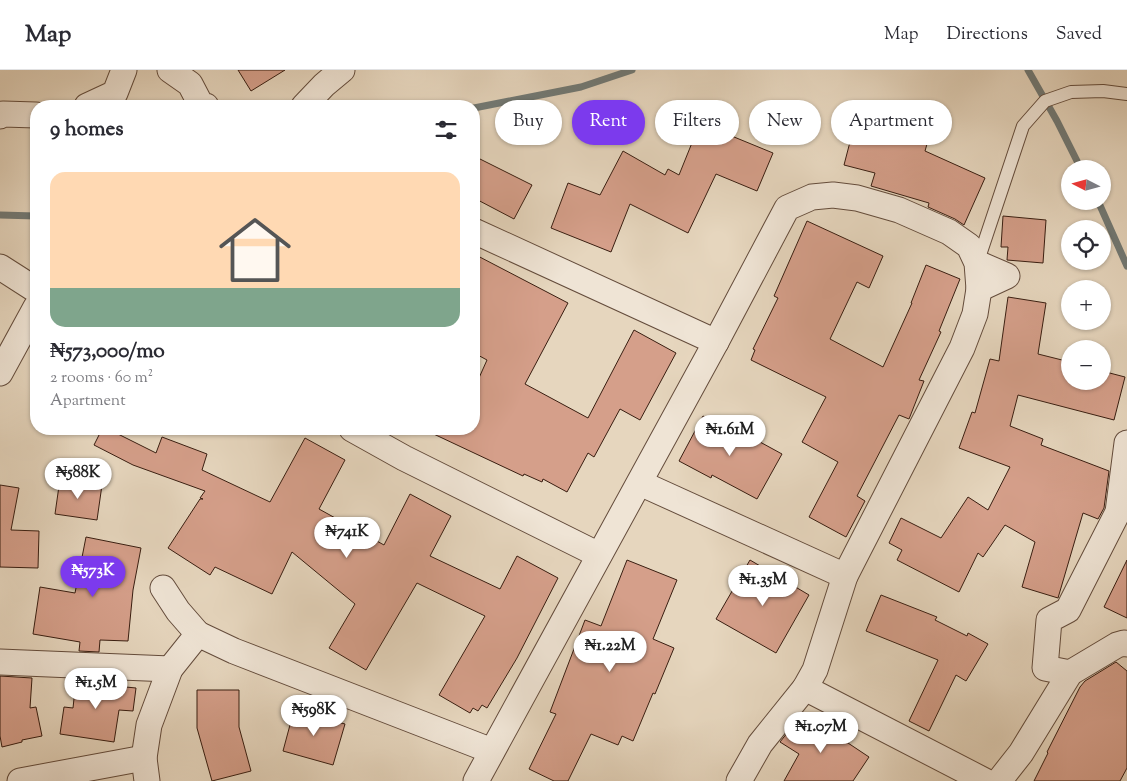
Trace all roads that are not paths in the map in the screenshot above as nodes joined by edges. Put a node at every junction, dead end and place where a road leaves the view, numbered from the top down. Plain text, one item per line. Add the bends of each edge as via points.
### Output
1 (124, 70) edge
2 (170, 70) edge
3 (342, 70) edge
4 (1127, 94) edge
5 (100, 100) edge
6 (198, 100) edge
7 (310, 100) edge
8 (30, 115) edge
9 (0, 116) edge
10 (480, 234) edge
11 (977, 263) junction
12 (0, 267) edge
13 (30, 286) edge
14 (30, 318) edge
15 (716, 342) junction
16 (0, 373) edge
17 (363, 435) edge
18 (1127, 443) edge
19 (640, 483) junction
20 (1123, 514) edge
21 (599, 555) junction
22 (845, 576) junction
23 (163, 588) dead end
24 (198, 634) junction
25 (1127, 644) edge
26 (0, 662) edge
27 (170, 669) junction
28 (1070, 673) junction
29 (805, 688) junction
30 (492, 751) junction
31 (146, 770) edge
32 (20, 781) edge
33 (476, 781) edge
34 (739, 781) edge
35 (985, 781) edge
36 (999, 781) edge

1 - 5 street via 115,93
2 - 6 street via 190,84
3 - 7 street
4 - 11 lane via 1071,92 1045,101 1024,126
8 - 9 street
10 - 15 street
11 - 15 street via 969,246 949,232 899,210 857,198 833,195 812,198 787,208
11 - 22 street via 979,289 962,348
12 - 13 street
14 - 16 street
15 - 19 street
17 - 21 street
18 - 20 street
19 - 21 street
19 - 22 street
20 - 28 street via 1068,610 1049,620 1045,668
21 - 30 street
22 - 29 street via 815,670
23 - 24 street
24 - 27 street
24 - 30 street
25 - 28 street via 1117,644
26 - 27 street
27 - 31 street via 149,725
28 - 36 street
29 - 34 street via 760,744
29 - 35 street
30 - 33 street
31 - 32 street

